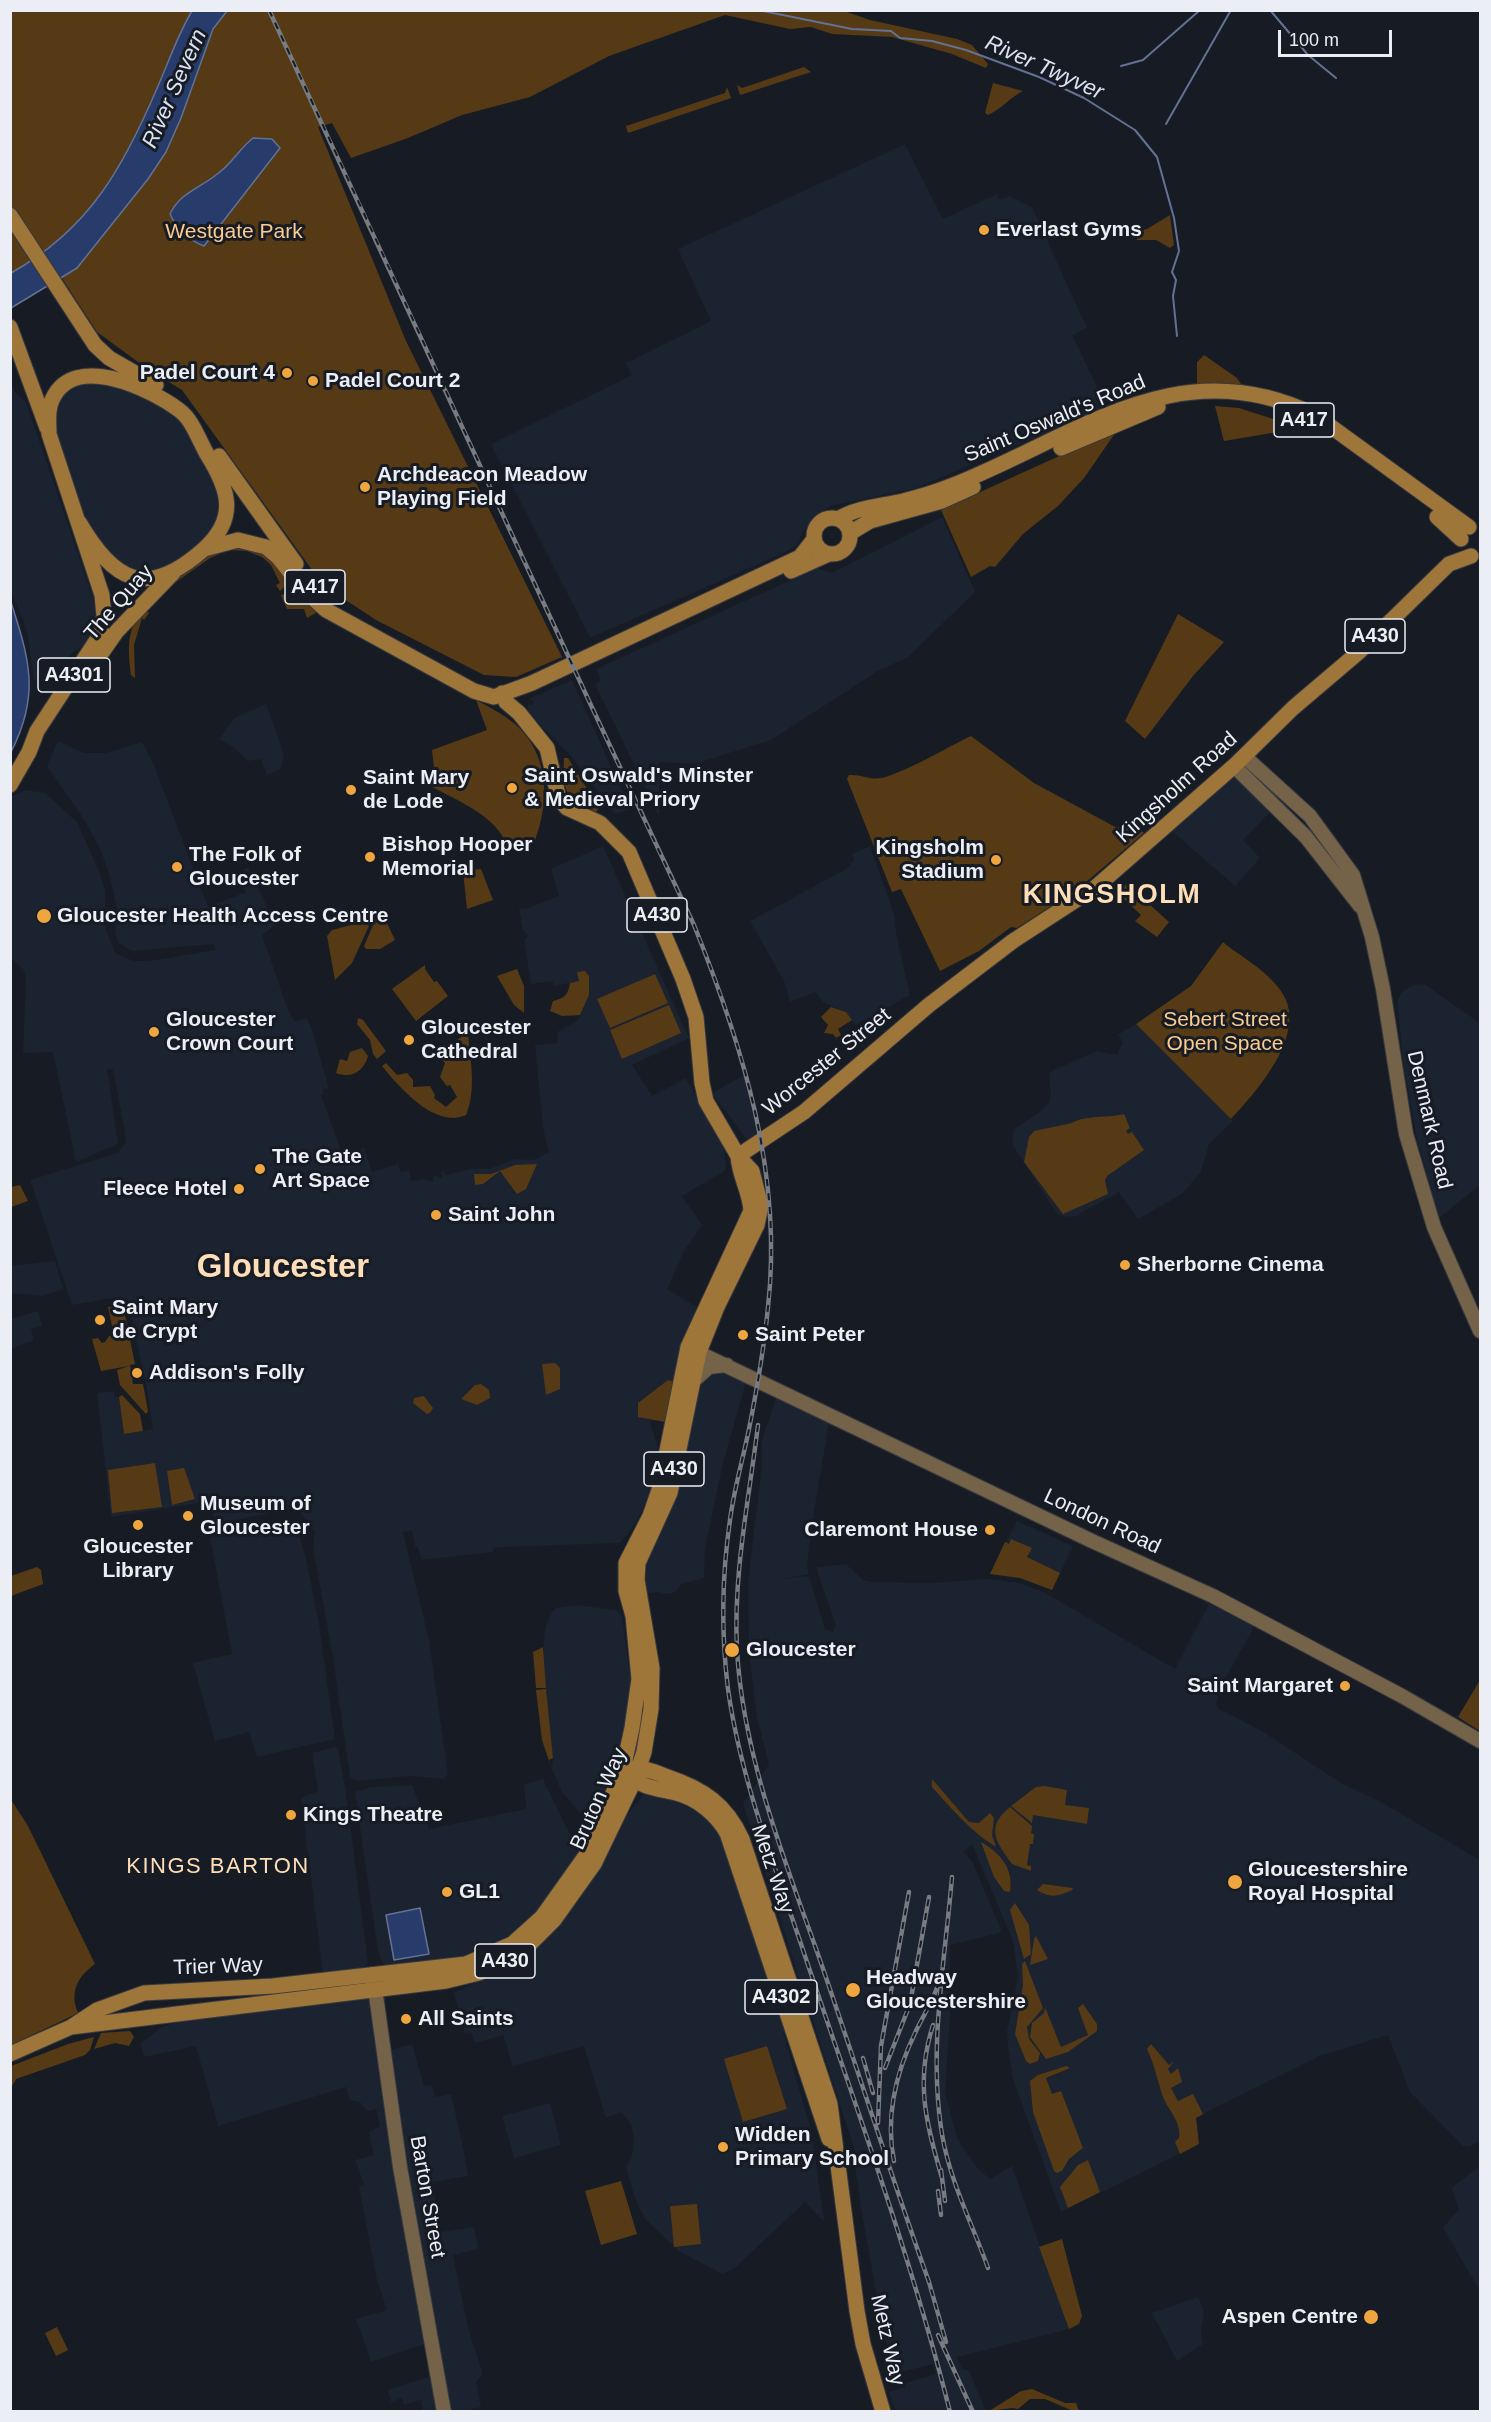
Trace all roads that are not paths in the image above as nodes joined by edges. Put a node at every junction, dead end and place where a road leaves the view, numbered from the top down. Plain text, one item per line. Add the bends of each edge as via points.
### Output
1 (12, 217) edge
2 (10, 327) edge
3 (180, 410) junction
4 (193, 428) junction
5 (49, 434) junction
6 (838, 519) junction
7 (79, 522) junction
8 (1472, 530) edge
9 (850, 533) junction
10 (814, 539) junction
11 (204, 549) junction
12 (830, 554) junction
13 (1478, 556) edge
14 (1449, 564) junction
15 (176, 568) junction
16 (664, 624) junction
17 (502, 693) junction
18 (29, 752) junction
19 (1239, 761) junction
20 (10, 785) edge
21 (913, 1019) joint
22 (738, 1156) junction
23 (1480, 1331) edge
24 (694, 1350) junction
25 (727, 1365) junction
26 (691, 1383) junction
27 (1480, 1741) edge
28 (623, 1768) junction
29 (637, 1774) junction
30 (374, 1982) junction
31 (160, 1991) junction
32 (168, 2015) junction
33 (72, 2027) junction
34 (10, 2054) edge
35 (883, 2411) edge
36 (444, 2412) edge

1 - 3 main road, A417 via 102,352 166,391
2 - 5 main road, A417
3 - 4 main road, A417
3 - 5 main road, A417 via 125,381 100,376 82,378 67,383 53,397
4 - 11 main road, A417 via 224,482 227,497 223,522
4 - 17 main road, A417 via 213,448 317,590 347,612
5 - 7 main road, A417
6 - 8 main road, Saint Oswald's Road / A417 via 950,486 1134,404 1172,394 1223,390 1288,402 1315,415
6 - 9 main road
6 - 10 main road, A417 via 825,519 818,524
7 - 15 main road, A417 via 100,554 124,575 143,580
7 - 18 main road, The Quay / A4301 via 102,595 104,616 100,635 37,731
8 - 9 main road, Saint Oswald's Road / A417 via 1448,525 1312,424 1265,405 1198,399 1151,409 948,499 870,521
8 - 13 main road via 1464,550
8 - 14 main road, Kingsholm Road / A430
9 - 12 main road, A417 via 846,548
10 - 12 main road via 818,548
10 - 16 main road, A417 via 800,557 696,604
11 - 15 main road, A417
11 - 17 main road, A417 via 238,540 266,547 305,591 336,617 474,691 494,697
12 - 16 main road, A417
13 - 14 main road, Kingsholm Road / A430
14 - 19 main road, Kingsholm Road / A430
15 - 18 main road, The Quay / A4301 via 117,632
16 - 17 main road, A417 via 532,684
17 - 22 main road, A430 via 547,748 559,799 567,808 600,823 629,852 696,1017 706,1101
18 - 20 main road, The Quay / A4301
19 - 21 main road, Kingsholm Road / A430 via 1096,887 1013,941
19 - 23 main road, Denmark Road via 1310,816 1353,875 1383,989 1406,1134 1434,1227
21 - 22 main road, Worcester Street / A430 via 804,1112
22 - 24 main road, A430 via 738,1174 748,1192 751,1211
24 - 25 main road, London Road
24 - 26 main road, Bruton Way / A430
24 - 28 main road, Bruton Way / A430 via 659,1490 625,1571 639,1679
25 - 26 main road via 709,1367
25 - 27 main road, London Road via 1213,1596
26 - 29 main road, Bruton Way / A430 via 670,1493 638,1563 652,1668 651,1709
28 - 29 main road, Metz Way
28 - 30 main road, Bruton Way / A430 via 583,1861 542,1917 513,1944 466,1964
29 - 30 main road, Bruton Way / A430 via 606,1842 580,1886 530,1944 504,1962 470,1976
29 - 35 main road, Metz Way / A4302 via 695,1786 723,1807 734,1823 823,2080 835,2130 857,2312
30 - 31 main road, Trier Way / A430
30 - 32 main road, Trier Way / A430
30 - 36 main road, Barton Street via 400,2167
31 - 32 main road via 159,2005
31 - 33 main road, Trier Way / A430 via 136,1995 97,2010
32 - 33 main road, Trier Way / A430
33 - 34 main road, Trier Way / A430

